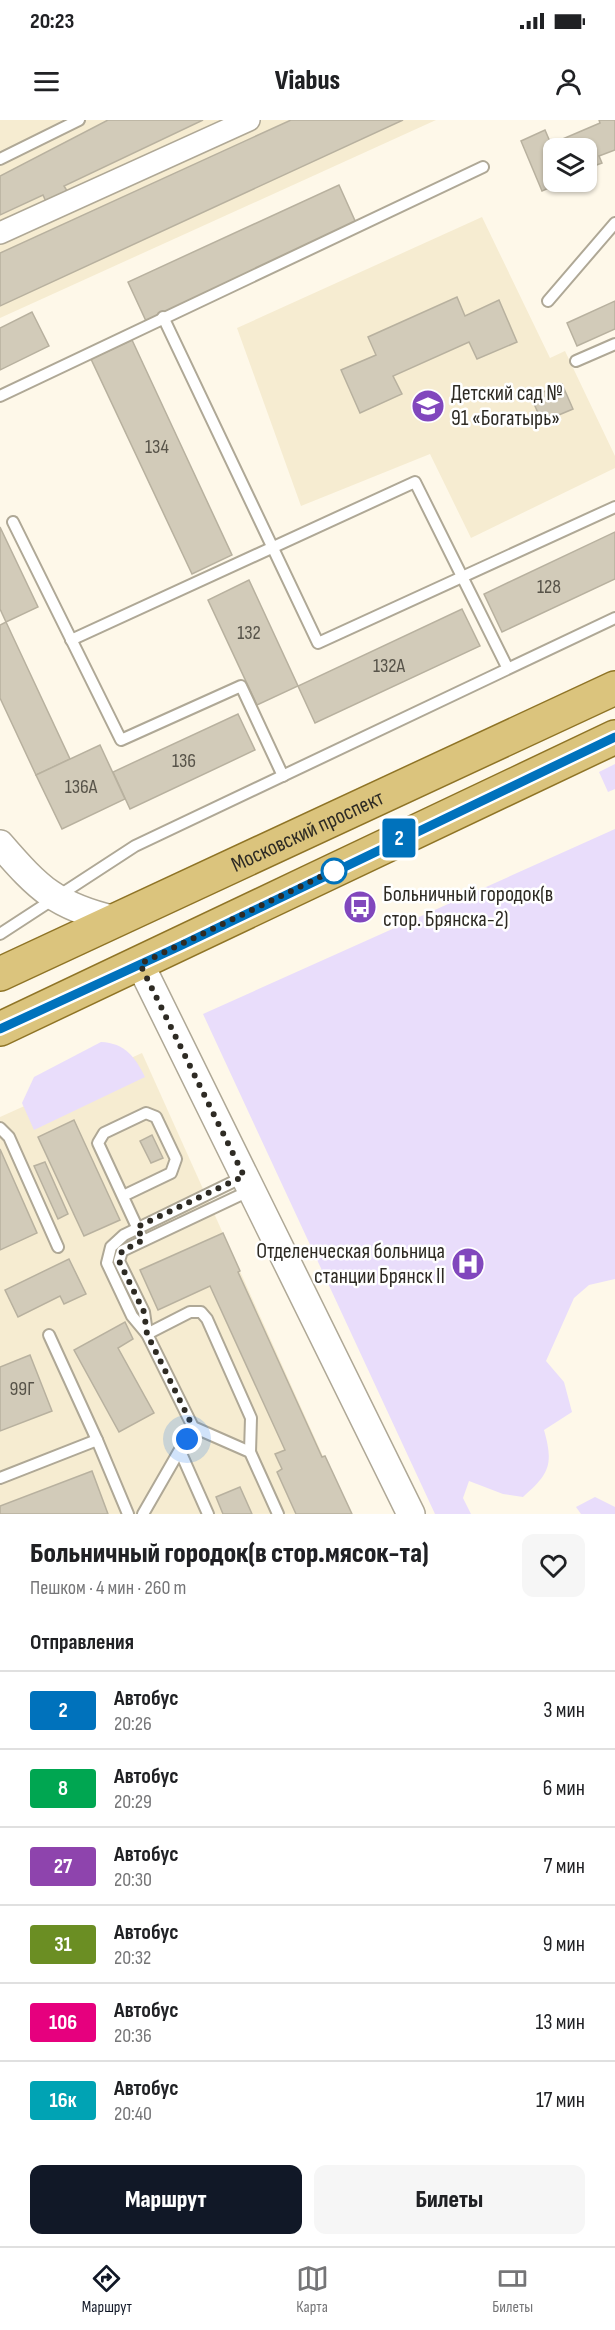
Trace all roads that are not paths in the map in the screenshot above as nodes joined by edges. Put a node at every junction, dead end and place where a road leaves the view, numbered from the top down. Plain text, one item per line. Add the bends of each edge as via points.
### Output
1 (79, 120) edge
2 (249, 120) edge
3 (0, 159) edge
4 (483, 167) dead end
5 (615, 223) edge
6 (0, 232) edge
7 (548, 301) dead end
8 (163, 317) junction
9 (615, 344) edge
10 (576, 361) dead end
11 (0, 396) edge
12 (615, 507) edge
13 (13, 522) dead end
14 (272, 548) junction
15 (462, 577) junction
16 (615, 618) edge
17 (71, 640) junction
18 (507, 667) junction
19 (615, 688) edge
20 (615, 737) edge
21 (283, 776) junction
22 (0, 844) edge
23 (54, 899) junction
24 (115, 920) junction
25 (0, 934) edge
26 (140, 964) junction
27 (0, 974) edge
28 (0, 1029) edge
29 (0, 1128) edge
30 (247, 1183) junction
31 (123, 1196) junction
32 (137, 1227) junction
33 (143, 1240) junction
34 (58, 1247) dead end
35 (147, 1334) junction
36 (49, 1335) dead end
37 (193, 1427) junction
38 (97, 1440) junction
39 (180, 1451) junction
40 (250, 1452) junction
41 (0, 1478) edge
42 (128, 1514) edge
43 (143, 1514) edge
44 (208, 1514) edge
45 (278, 1514) edge
46 (411, 1514) edge

1 - 3 lane
2 - 6 street
4 - 8 lane
5 - 7 lane
8 - 11 lane
8 - 14 lane
9 - 10 lane
12 - 15 lane
13 - 17 lane
14 - 15 lane via 416,482
14 - 15 lane via 318,644
14 - 17 lane
15 - 18 lane
16 - 18 lane
17 - 21 lane via 121,740 241,686
18 - 21 lane
19 - 24 main road, Московский проспект
20 - 26 main road, Московский проспект
21 - 23 lane via 135,846
22 - 23 street
23 - 24 street via 81,912
23 - 25 lane
24 - 26 main road
24 - 27 main road, Московский проспект
26 - 28 main road, Московский проспект
26 - 30 street
29 - 34 lane via 9,1137
30 - 32 lane
30 - 33 lane
30 - 46 street
31 - 31 lane via 98,1143 104,1133 146,1113 156,1117 176,1159 171,1173
31 - 32 lane
32 - 33 lane
32 - 35 lane via 111,1247 107,1263 132,1316
33 - 35 lane via 122,1251 119,1261 144,1312
35 - 37 lane
35 - 40 lane via 190,1312 201,1312 251,1418
36 - 38 lane
37 - 39 lane
37 - 40 lane
38 - 41 lane
38 - 42 lane
39 - 43 lane
39 - 44 lane
40 - 45 lane

